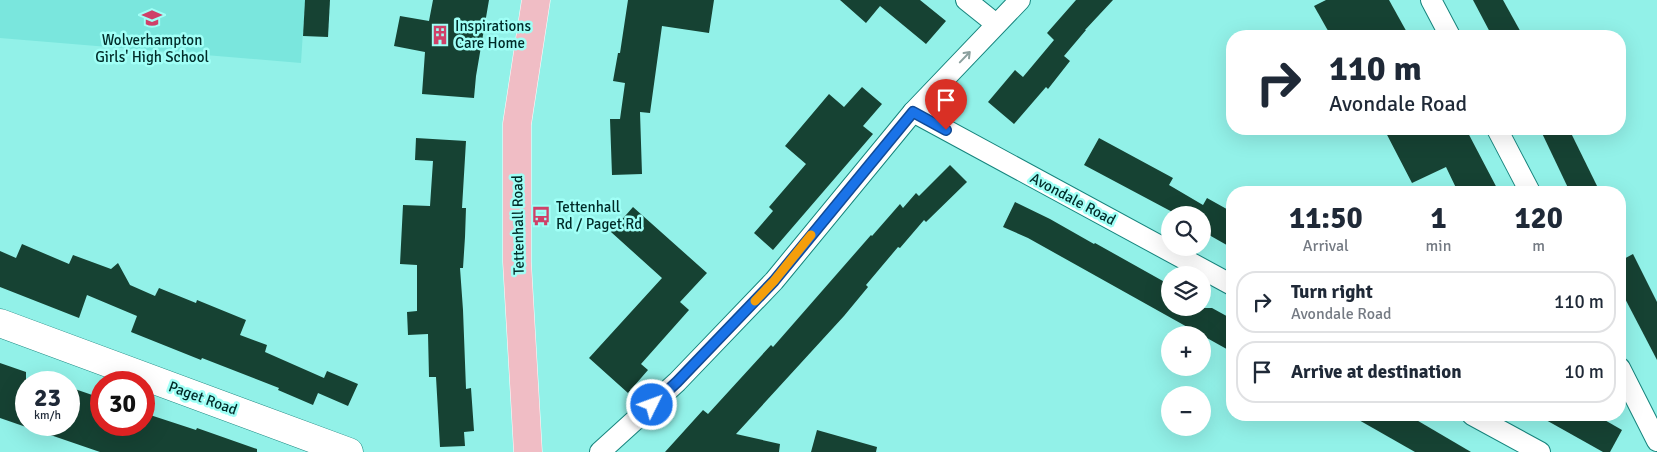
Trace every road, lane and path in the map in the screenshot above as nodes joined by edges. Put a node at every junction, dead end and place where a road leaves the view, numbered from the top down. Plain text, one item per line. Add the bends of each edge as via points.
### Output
1 (536, 0) edge
2 (966, 0) edge
3 (1020, 0) edge
4 (1431, 0) edge
5 (996, 24) junction
6 (1447, 30) edge
7 (913, 112) junction
8 (1500, 135) edge
9 (1527, 186) edge
10 (1226, 282) edge
11 (0, 323) edge
12 (1626, 380) edge
13 (1483, 421) edge
14 (1657, 441) edge
15 (349, 452) edge
16 (528, 452) edge
17 (600, 452) edge
18 (1540, 452) edge

1 - 16 highway, Tettenhall Road via 518,124 517,262
2 - 5 street
3 - 5 street
4 - 6 street
7 -> 5 street
7 - 10 street, Avondale Road
7 - 17 street via 774,281 677,382
8 - 9 street
11 - 15 street, Paget Road
12 - 14 street
13 - 18 street

